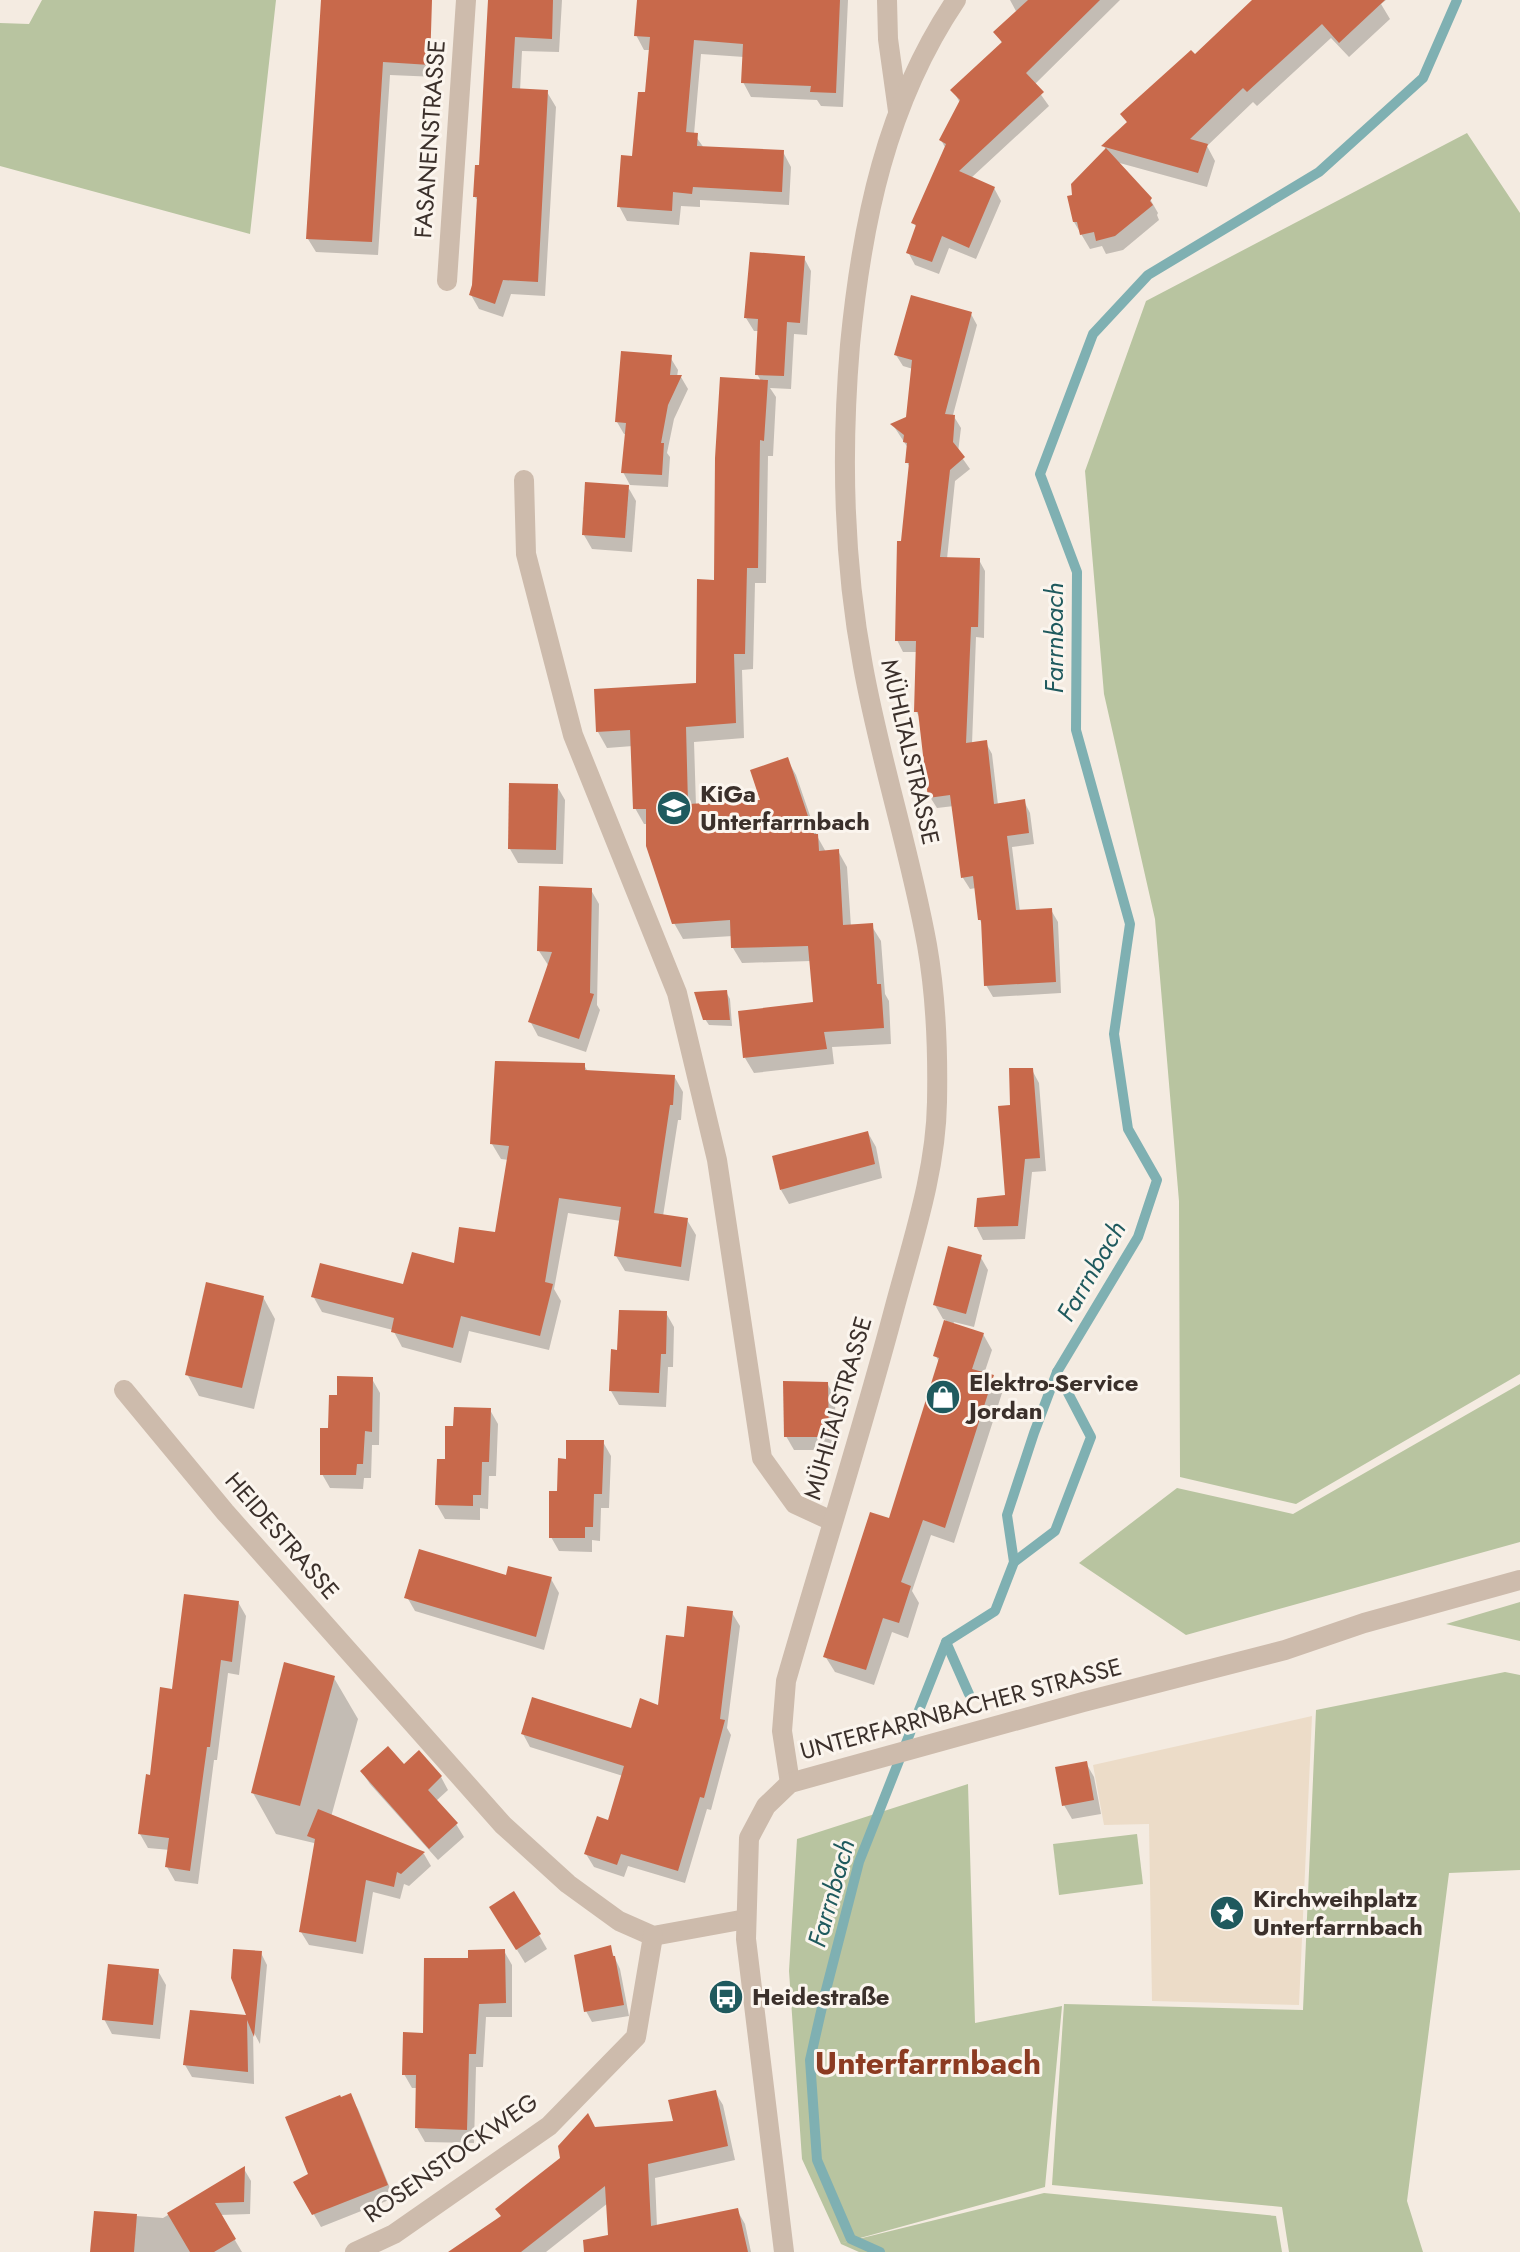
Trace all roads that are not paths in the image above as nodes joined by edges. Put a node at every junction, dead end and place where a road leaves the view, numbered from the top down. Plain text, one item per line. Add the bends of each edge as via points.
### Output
1 (466, 0) edge
2 (887, 0) edge
3 (956, 0) edge
4 (898, 111) junction
5 (447, 281) dead end
6 (524, 480) dead end
7 (124, 1390) dead end
8 (832, 1521) junction
9 (1520, 1580) edge
10 (790, 1783) junction
11 (746, 1919) junction
12 (653, 1936) junction
13 (355, 2252) edge
14 (784, 2252) edge

1 - 5 street, FASANENSTRASSE
2 - 4 street
3 - 4 street, MÜHLTALSTRASSE
4 - 8 street, MÜHLTALSTRASSE via 874,184 861,253 844,467 852,605 863,669 927,947 937,1105 923,1205
6 - 8 street, MÜHLTALSTRASSE via 526,554 573,735 677,993 717,1160 762,1458 795,1504
7 - 12 street, HEIDESTRASSE via 503,1825 568,1884 619,1921
8 - 10 street, MÜHLTALSTRASSE via 786,1681 782,1731
9 - 10 street, UNTERFARRNBACHER STRASSE via 1285,1650
10 - 11 street, UNTERFARRNBACHER STRASSE via 766,1806 749,1838
11 - 12 street
11 - 14 street, UNTERFARRNBACHER STRASSE
12 - 13 street, ROSENSTOCKWEG via 636,2037 549,2126 394,2234

